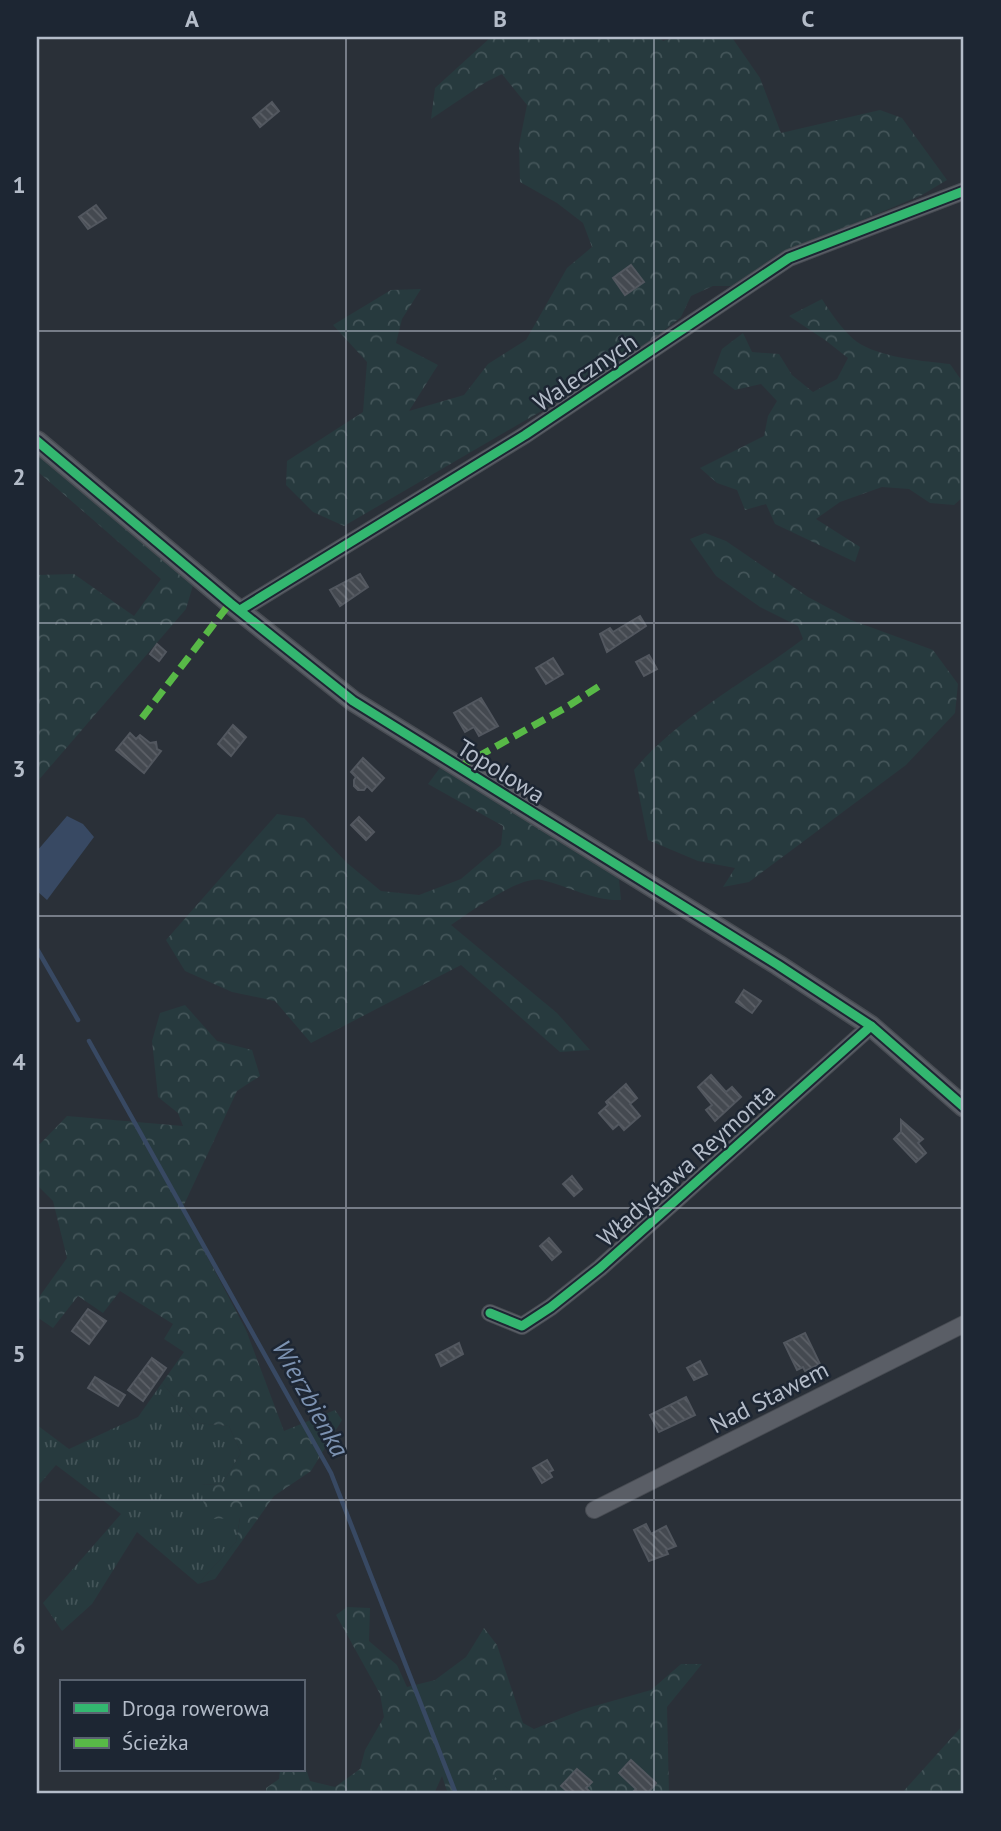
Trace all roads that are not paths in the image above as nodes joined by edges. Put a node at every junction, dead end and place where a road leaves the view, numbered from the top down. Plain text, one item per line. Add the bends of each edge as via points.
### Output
1 (964, 191) edge
2 (37, 441) edge
3 (240, 610) junction
4 (871, 1026) junction
5 (964, 1107) edge
6 (490, 1313) dead end
7 (964, 1324) edge
8 (594, 1510) dead end

1 - 3 street, Walecznych via 789,258 525,435
2 - 3 street, Topolowa
3 - 4 street, Topolowa via 353,701
4 - 5 street, Topolowa
4 - 6 street, Władysława Reymonta via 551,1307 522,1326
7 - 8 street, Nad Stawem

